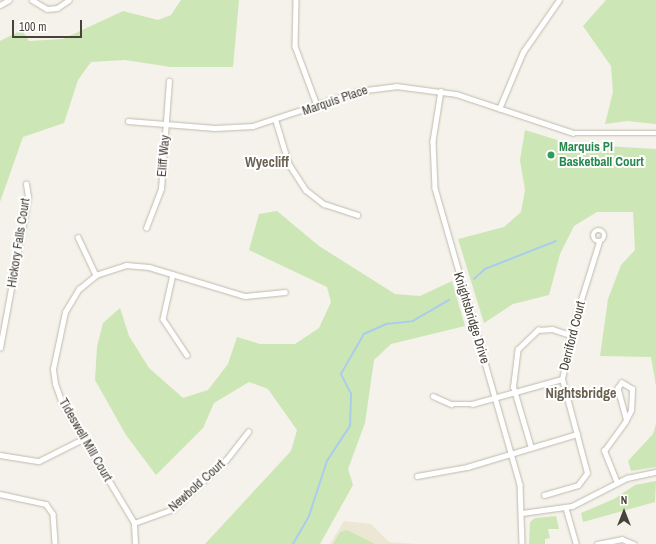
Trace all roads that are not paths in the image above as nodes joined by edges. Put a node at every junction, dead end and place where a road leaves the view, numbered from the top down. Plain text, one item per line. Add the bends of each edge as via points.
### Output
1 (9, 0) edge
2 (32, 0) edge
3 (69, 0) edge
4 (296, 0) edge
5 (559, 0) edge
6 (0, 5) edge
7 (169, 81) dead end
8 (441, 91) junction
9 (318, 105) junction
10 (499, 108) junction
11 (128, 121) dead end
12 (276, 121) junction
13 (166, 125) junction
14 (656, 133) edge
15 (26, 184) dead end
16 (357, 215) dead end
17 (146, 228) dead end
18 (78, 238) dead end
19 (599, 242) dead end
20 (173, 274) junction
21 (96, 275) junction
22 (285, 292) dead end
23 (572, 335) junction
24 (0, 348) edge
25 (187, 355) dead end
26 (562, 379) junction
27 (514, 392) junction
28 (434, 396) dead end
29 (495, 398) junction
30 (626, 417) junction
31 (248, 432) dead end
32 (577, 434) junction
33 (83, 439) junction
34 (530, 448) junction
35 (512, 454) junction
36 (0, 455) edge
37 (656, 472) edge
38 (417, 476) dead end
39 (617, 483) junction
40 (0, 494) edge
41 (544, 495) dead end
42 (566, 508) junction
43 (522, 513) junction
44 (134, 523) junction
45 (56, 544) edge
46 (135, 544) edge
47 (522, 544) edge
48 (576, 544) edge
49 (597, 544) edge
50 (634, 544) edge

1 - 6 street
2 - 3 street via 47,9 57,8
4 - 9 street via 294,46
5 - 10 street via 523,52
7 - 13 street, Eliff Way
8 - 9 street, Marquis Place via 374,88
8 - 10 street, Marquis Place
8 - 29 street, Knightsbridge Drive via 433,141 435,188
9 - 12 street, Marquis Place
10 - 14 street, Marquis Place via 578,134
11 - 13 street, Marquis Place
12 - 13 street, Marquis Place via 239,128
12 - 16 street via 289,164 306,190 324,204
13 - 17 street, Eliff Way via 161,190
15 - 24 street, Hickory Falls Court via 28,197
18 - 21 street
19 - 23 street, Derriford Court
20 - 21 street, Tideswell Mill Court via 126,265
20 - 22 street, Tideswell Mill Court via 245,296
20 - 25 street via 163,319
21 - 33 street, Tideswell Mill Court via 79,289 64,312 53,369 61,401
23 - 26 street, Derriford Court
23 - 27 street via 544,329 529,335 515,360
26 - 27 street
26 - 32 street, Derriford Court
27 - 29 street
27 - 34 street
28 - 29 street via 462,404
29 - 35 street, Knightsbridge Drive
30 - 30 street via 618,388 622,383 632,392 631,410
30 - 39 street via 604,451
31 - 44 street, Newbold Court via 226,460 184,501 164,515
32 - 34 street
32 - 41 street, Derriford Court via 588,469 586,477 578,485
33 - 36 street via 39,461
33 - 44 street, Tideswell Mill Court
34 - 35 street
35 - 38 street
35 - 43 street, Knightsbridge Drive
37 - 39 street via 643,473
39 - 42 street
40 - 45 street via 46,504 53,514
42 - 43 street
42 - 48 street
43 - 47 street, Knightsbridge Drive
44 - 46 street, Tideswell Mill Court
49 - 50 street via 622,539

